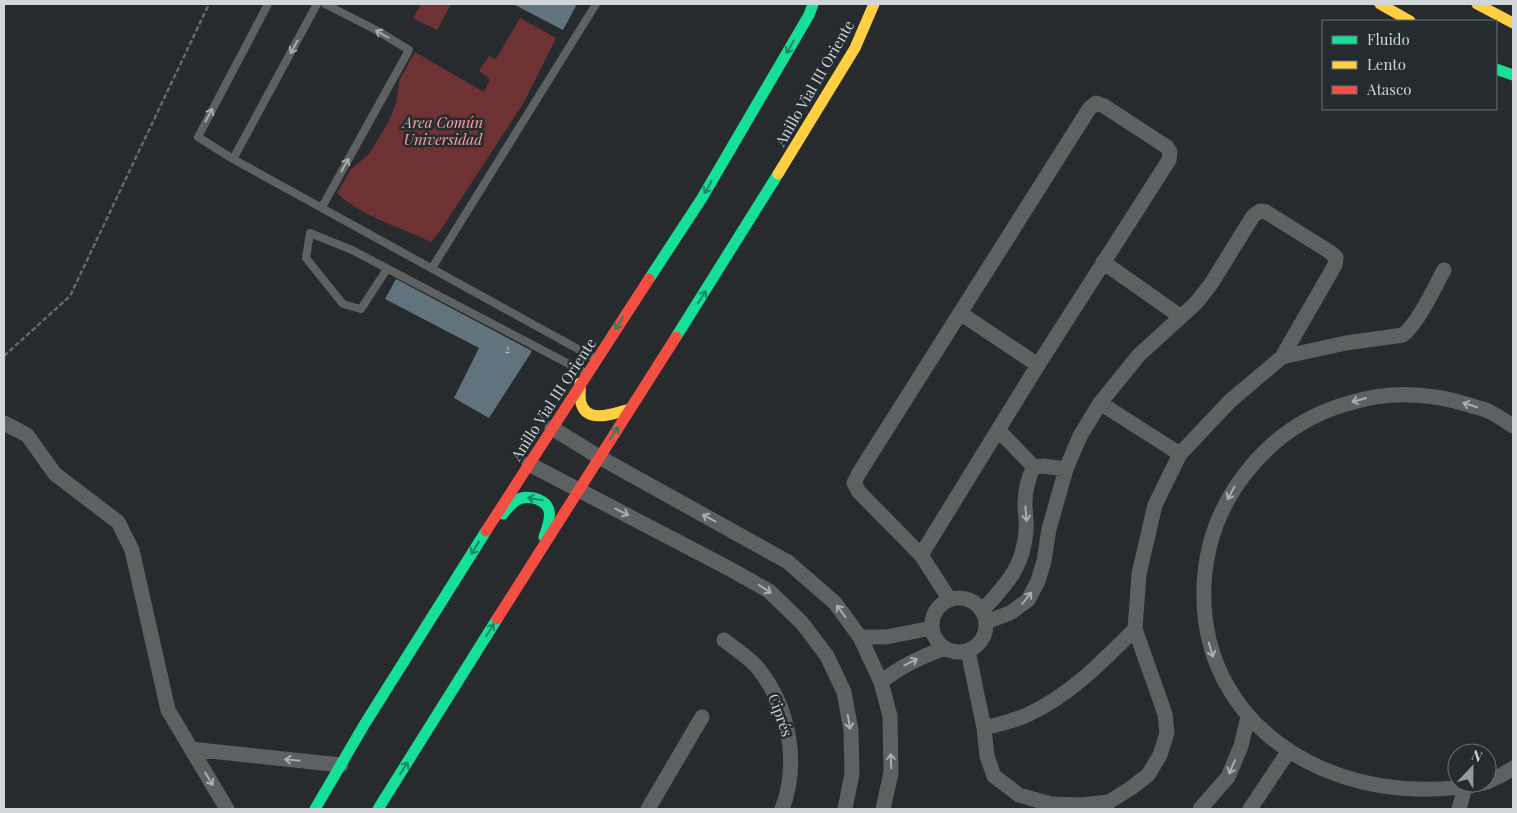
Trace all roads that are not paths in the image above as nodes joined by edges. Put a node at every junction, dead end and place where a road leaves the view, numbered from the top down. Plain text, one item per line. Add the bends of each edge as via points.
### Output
1 (268, 4) edge
2 (317, 4) edge
3 (325, 4) edge
4 (596, 4) edge
5 (813, 4) edge
6 (874, 4) edge
7 (1380, 4) edge
8 (1477, 4) edge
9 (1408, 20) edge
10 (1513, 23) edge
11 (1497, 69) edge
12 (1513, 75) edge
13 (233, 159) junction
14 (322, 208) junction
15 (1104, 262) junction
16 (432, 268) junction
17 (387, 269) junction
18 (1444, 270) dead end
19 (960, 313) junction
20 (1181, 316) junction
21 (596, 358) junction
22 (1282, 358) junction
23 (1038, 365) junction
24 (584, 378) junction
25 (1100, 403) junction
26 (630, 409) junction
27 (4, 423) edge
28 (1513, 426) edge
29 (552, 428) junction
30 (998, 431) junction
31 (1180, 454) junction
32 (599, 457) junction
33 (529, 464) junction
34 (1034, 467) junction
35 (1066, 469) junction
36 (578, 490) junction
37 (487, 530) junction
38 (538, 554) junction
39 (921, 555) junction
40 (950, 600) junction
41 (984, 616) junction
42 (932, 628) junction
43 (1135, 629) junction
44 (860, 637) junction
45 (724, 640) dead end
46 (945, 648) junction
47 (968, 651) junction
48 (881, 682) junction
49 (702, 718) dead end
50 (1247, 721) junction
51 (984, 728) junction
52 (191, 749) junction
53 (1284, 758) junction
54 (341, 765) junction
55 (1513, 768) edge
56 (1497, 777) edge
57 (1459, 793) edge
58 (1463, 793) edge
59 (226, 809) edge
60 (315, 809) edge
61 (378, 809) edge
62 (648, 809) edge
63 (782, 809) edge
64 (846, 809) edge
65 (883, 809) edge
66 (1200, 809) edge
67 (1250, 809) edge
68 (1459, 809) edge

13 -> 1 lane via 198,137
2 -> 13 lane
14 -> 3 lane via 409,50
4 - 16 lane
5 -> 21 main road, Anillo Vial III Oriente via 702,198
26 -> 6 main road, Anillo Vial III Oriente via 840,74
7 - 9 main road
8 - 10 main road
11 - 12 main road
13 - 14 lane
14 - 16 lane
15 - 19 street via 1169,160 1170,152 1096,103 1089,109
15 - 20 street
15 - 23 street
16 - 21 lane
17 - 17 lane via 361,309 343,304 306,258 310,233
17 - 24 lane
18 - 22 street via 1403,335 1346,343
19 - 23 street
19 - 39 street via 854,483
20 - 22 street via 1211,284 1253,216 1260,211 1266,212 1336,257 1335,265
20 - 25 street via 1138,355
21 - 24 main road, Anillo Vial III Oriente
22 - 31 street via 1230,401
23 - 30 street
24 - 26 main road via 581,405 587,413 600,418
24 - 29 main road, Anillo Vial III Oriente
25 - 31 street
25 - 35 street via 1080,436
32 -> 26 main road, Anillo Vial III Oriente
27 - 52 street via 27,435 55,474 118,522 132,550 168,710
28 -> 50 street via 1488,411 1448,398 1407,394 1366,397 1326,410 1290,430 1259,456 1233,489 1215,526 1205,566 1203,607 1210,648 1225,686
29 - 32 street
29 - 33 main road, Anillo Vial III Oriente
30 - 34 street
30 - 39 street
31 - 43 street via 1155,505 1139,574
32 - 36 main road, Anillo Vial III Oriente
44 -> 32 street via 836,603 788,562
33 - 36 street
33 - 37 main road, Anillo Vial III Oriente
34 - 35 street
34 -> 41 street via 1025,504 1027,529 1024,549 1015,572
41 -> 35 street via 1010,613 1028,600 1044,561 1049,529
36 - 38 main road, Anillo Vial III Oriente
36 -> 64 street via 769,591 802,623 826,656 844,692 851,730 852,774
38 -> 37 main road via 550,522 548,504 542,500 530,497 517,500
37 -> 54 main road, Anillo Vial III Oriente
61 -> 38 main road, Anillo Vial III Oriente
39 - 40 street
40 - 41 street via 962,598 974,602
40 - 42 street via 940,606
41 - 47 street via 985,634 979,644
42 - 44 street via 886,637
42 - 46 street via 936,639
43 - 51 street via 1100,664 1058,698 1028,715
43 - 51 street via 1165,714 1167,734 1148,775 1132,788 1109,802 1082,805 1051,804 1019,795 994,776 987,756
44 - 48 street
45 - 63 street, Ciprés via 756,666 783,712 791,742 789,785
46 - 47 street via 956,652
48 -> 46 street via 898,668
47 - 51 street
65 -> 48 street via 891,773 890,716
49 - 62 street
50 - 53 street
50 -> 66 street via 1228,777
54 -> 52 street
52 -> 59 street
53 - 57 street via 1342,788 1374,796 1440,800
53 - 67 street
54 - 60 main road, Anillo Vial III Oriente
55 - 56 street
58 - 68 street

